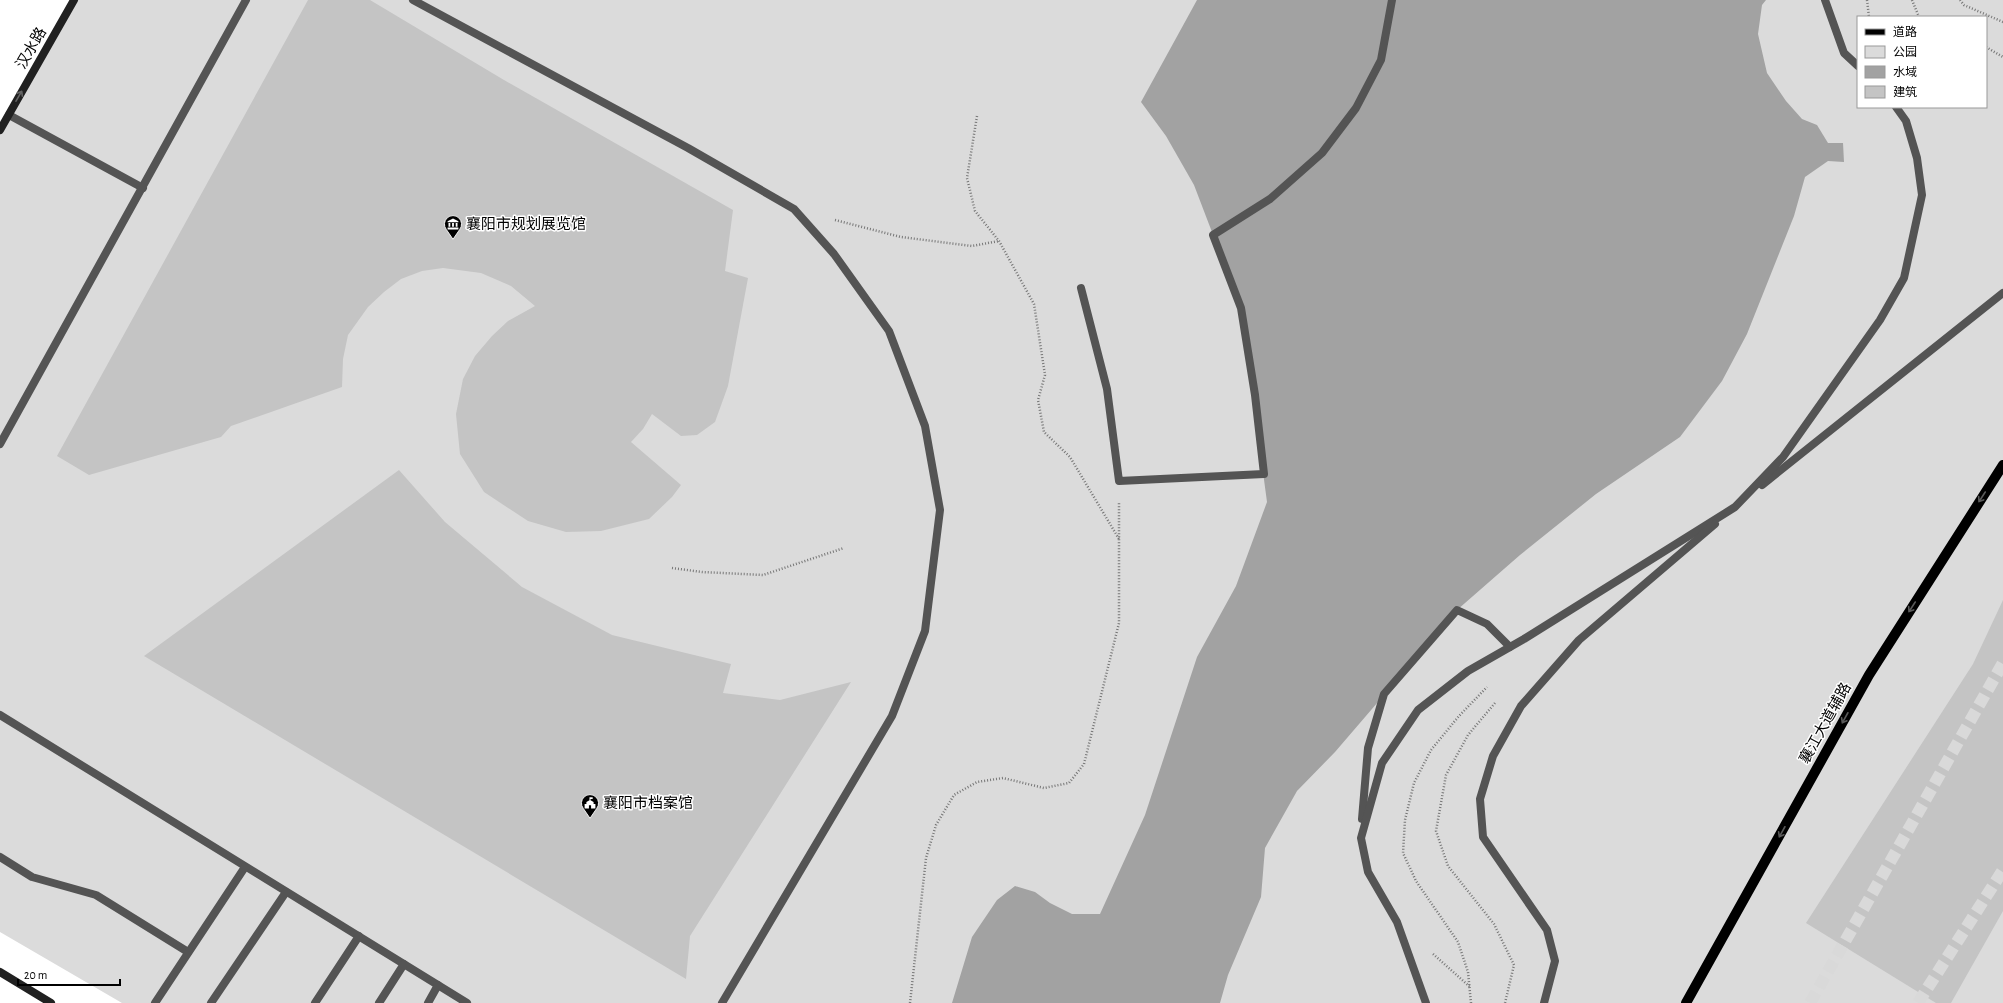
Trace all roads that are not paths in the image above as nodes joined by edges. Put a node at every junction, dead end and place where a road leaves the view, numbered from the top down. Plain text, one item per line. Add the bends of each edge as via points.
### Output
1 (74, 0) edge
2 (246, 0) edge
3 (413, 0) edge
4 (1392, 0) edge
5 (1825, 1) edge
6 (1857, 65) edge
7 (1897, 108) edge
8 (9, 115) junction
9 (0, 130) edge
10 (143, 188) junction
11 (1081, 288) dead end
12 (2003, 293) edge
13 (0, 444) edge
14 (2003, 465) edge
15 (1736, 507) junction
16 (1510, 647) junction
17 (0, 715) edge
18 (1361, 838) junction
19 (0, 857) edge
20 (245, 867) junction
21 (286, 892) junction
22 (359, 936) junction
23 (188, 952) junction
24 (404, 964) junction
25 (0, 972) edge
26 (438, 985) junction
27 (51, 1003) edge
28 (155, 1003) edge
29 (210, 1003) edge
30 (315, 1003) edge
31 (379, 1003) edge
32 (428, 1003) edge
33 (467, 1003) edge
34 (722, 1003) edge
35 (1426, 1003) edge
36 (1544, 1003) edge
37 (1686, 1003) edge

8 -> 1 main road, 汉水路
2 - 10 street
3 - 34 street via 688,148 794,210 834,254 890,331 925,426 940,510 925,631 892,716
4 - 11 street via 1381,60 1356,108 1322,153 1270,199 1212,235 1241,308 1264,474 1119,481 1107,389
5 - 6 street via 1844,52
7 - 15 street via 1906,121 1918,158 1922,195 1904,278 1880,320 1783,458
8 - 9 main road, 汉水路
8 - 10 street
10 - 13 street
12 - 15 street
14 -> 37 main road, 襄江大道辅路 via 1869,675
15 - 16 street
15 - 36 street via 1579,640 1521,706 1493,756 1480,799 1483,837 1547,930 1555,961
16 - 18 street via 1468,671 1418,710 1382,763
16 - 18 street via 1487,624 1457,610 1384,694 1368,748
17 - 20 street
18 - 35 street via 1368,872 1398,922
19 - 23 street via 32,878 96,895
20 - 21 street
20 - 23 street
21 - 22 street
21 - 29 street
22 - 24 street
22 - 30 street
23 - 28 street
24 - 26 street
24 - 31 street
25 - 27 main road
26 - 32 street
26 - 33 street

